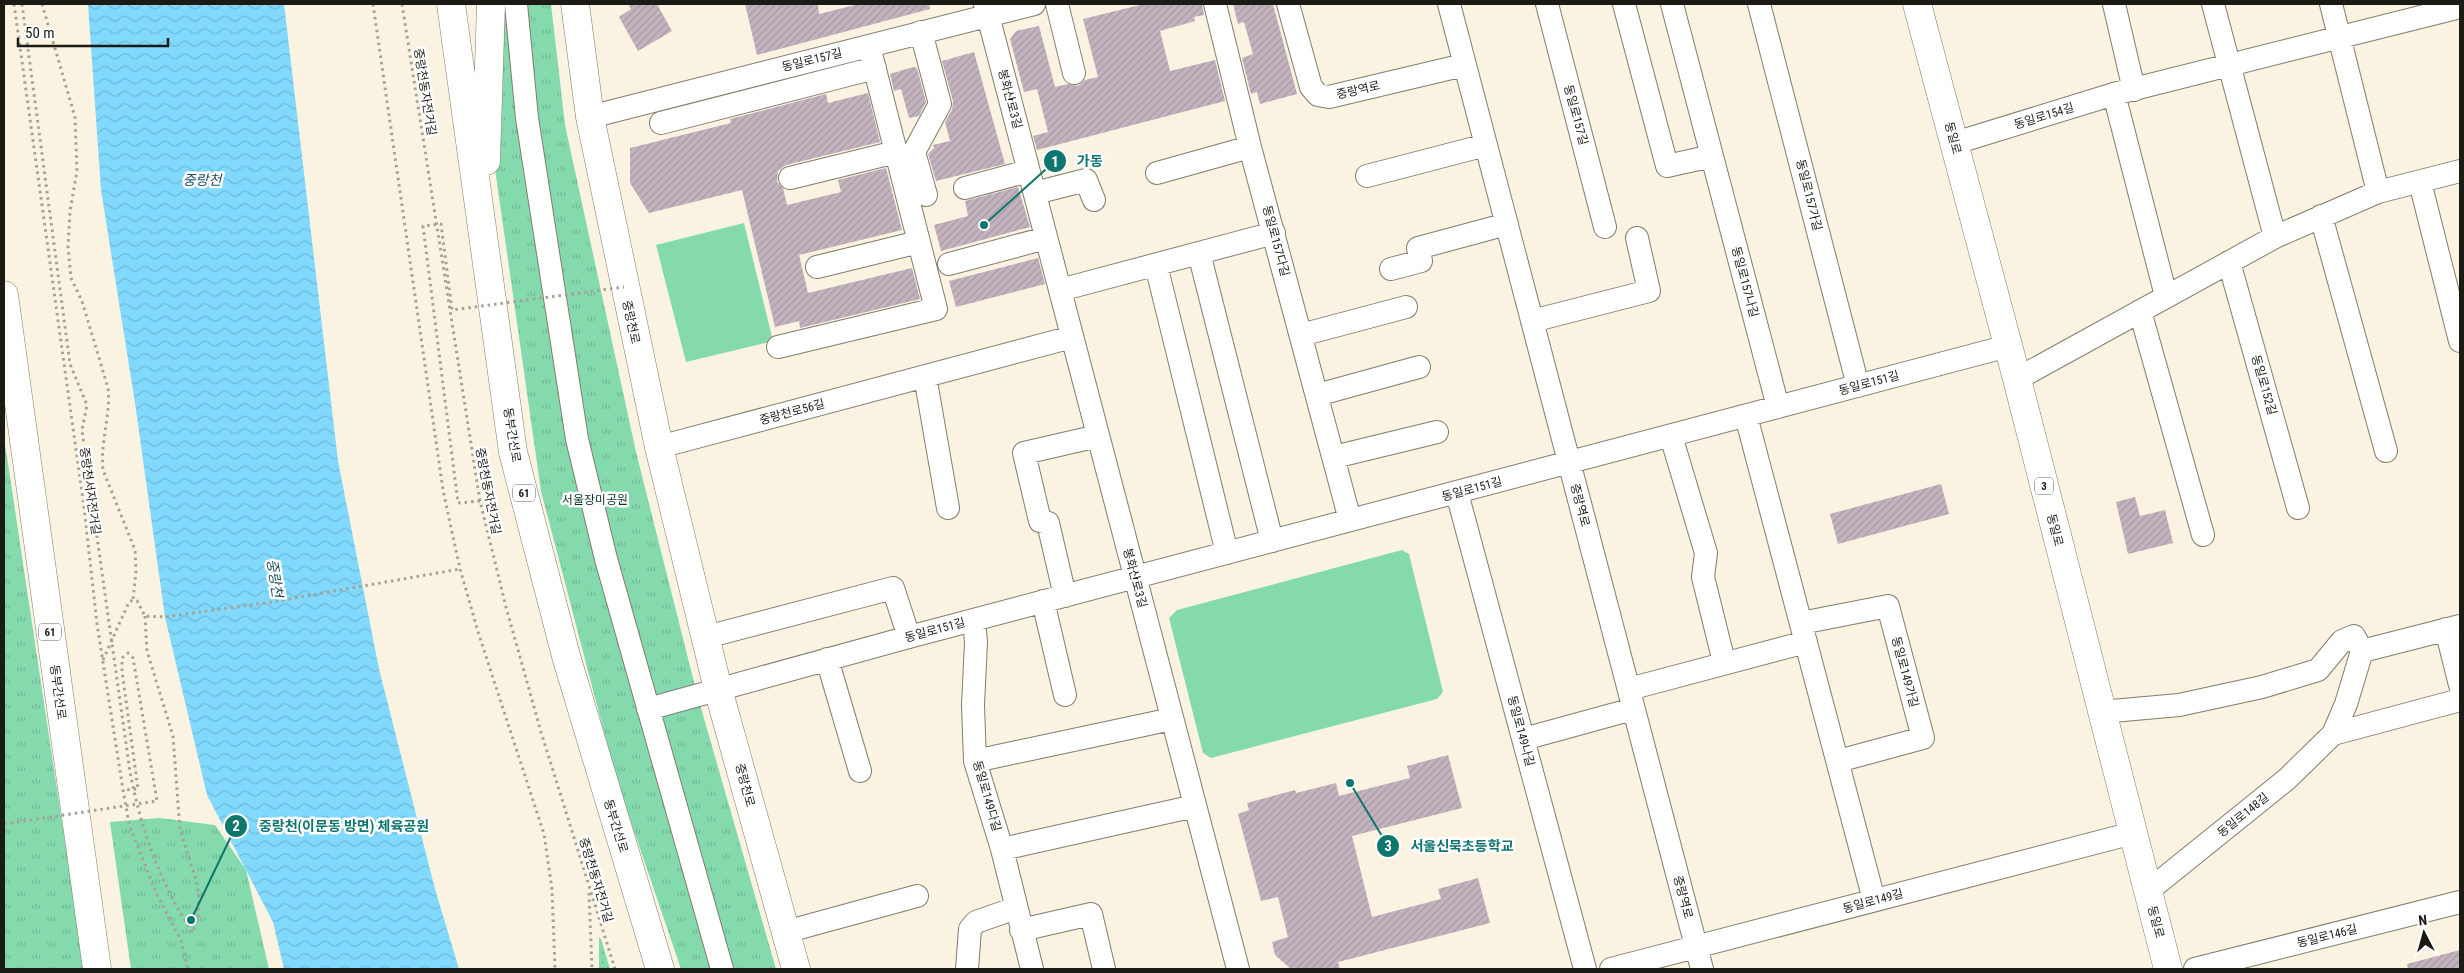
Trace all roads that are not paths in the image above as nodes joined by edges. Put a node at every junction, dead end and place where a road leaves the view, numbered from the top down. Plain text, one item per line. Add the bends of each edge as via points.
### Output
1 (451, 4) edge
2 (491, 4) edge
3 (516, 4) edge
4 (576, 4) edge
5 (1034, 4) edge
6 (1057, 4) edge
7 (1215, 4) edge
8 (1288, 4) edge
9 (1449, 4) edge
10 (1547, 4) edge
11 (1624, 4) edge
12 (1672, 4) edge
13 (1760, 4) edge
14 (1917, 4) edge
15 (2114, 4) edge
16 (2213, 4) edge
17 (2331, 4) edge
18 (986, 10) edge
19 (2458, 10) edge
20 (921, 32) junction
21 (2338, 37) junction
22 (869, 46) junction
23 (1464, 65) junction
24 (2228, 65) junction
25 (875, 68) junction
26 (1074, 74) dead end
27 (2124, 92) junction
28 (590, 117) junction
29 (661, 123) dead end
30 (1954, 144) junction
31 (1486, 145) junction
32 (1250, 147) junction
33 (896, 152) junction
34 (1712, 156) junction
35 (1028, 171) junction
36 (2460, 171) edge
37 (1157, 173) dead end
38 (1368, 176) dead end
39 (790, 178) dead end
40 (2420, 182) junction
41 (965, 188) dead end
42 (2378, 192) junction
43 (1034, 194) junction
44 (926, 195) dead end
45 (1094, 200) dead end
46 (2321, 216) junction
47 (1507, 224) junction
48 (1605, 226) dead end
49 (483, 232) junction
50 (1274, 233) junction
51 (2275, 237) junction
52 (1046, 238) junction
53 (1637, 238) dead end
54 (919, 242) junction
55 (1199, 254) junction
56 (2229, 262) junction
57 (949, 264) dead end
58 (1156, 265) junction
59 (817, 267) dead end
60 (1391, 269) dead end
61 (1060, 290) junction
62 (4, 295) edge
63 (2166, 296) junction
64 (1406, 307) dead end
65 (2140, 311) junction
66 (1532, 322) junction
67 (1301, 335) junction
68 (1072, 337) junction
69 (2460, 341) edge
70 (2008, 346) junction
71 (778, 347) dead end
72 (1419, 367) dead end
73 (926, 376) junction
74 (2017, 379) junction
75 (1858, 386) junction
76 (1317, 395) junction
77 (1778, 407) junction
78 (1746, 416) junction
79 (1437, 432) dead end
80 (1098, 436) junction
81 (1671, 436) junction
82 (659, 447) junction
83 (2386, 451) dead end
84 (1334, 457) junction
85 (1569, 462) junction
86 (1457, 493) junction
87 (948, 508) dead end
88 (2298, 508) dead end
89 (1350, 520) junction
90 (2203, 535) dead end
91 (1272, 541) junction
92 (1227, 553) junction
93 (1135, 577) junction
94 (1065, 596) junction
95 (1043, 601) junction
96 (974, 620) junction
97 (2453, 627) edge
98 (1804, 633) junction
99 (909, 636) junction
100 (706, 637) junction
101 (2362, 651) junction
102 (827, 659) junction
103 (1724, 662) junction
104 (2460, 685) edge
105 (718, 689) junction
106 (1065, 695) dead end
107 (1631, 699) junction
108 (2460, 700) edge
109 (648, 709) junction
110 (2102, 712) junction
111 (1172, 719) junction
112 (2333, 734) junction
113 (1524, 739) junction
114 (975, 761) junction
115 (1838, 761) junction
116 (860, 771) dead end
117 (1195, 806) junction
118 (2133, 833) junction
119 (1002, 849) junction
120 (2148, 891) junction
121 (917, 896) dead end
122 (1874, 900) junction
123 (2460, 902) edge
124 (1016, 908) junction
125 (1021, 930) junction
126 (785, 932) junction
127 (1696, 947) junction
128 (97, 969) edge
129 (660, 969) edge
130 (722, 969) edge
131 (796, 969) edge
132 (967, 969) edge
133 (1032, 969) edge
134 (1104, 969) edge
135 (1238, 969) edge
136 (1585, 969) edge
137 (1612, 969) edge
138 (1702, 969) edge
139 (2168, 969) edge
140 (2195, 969) edge

1 - 49 main road, 동부간선로 / 61
2 - 49 main road
3 - 109 street via 527,118 578,439
4 - 28 main road, 중랑천로
5 - 18 street, 동일로157길
6 - 26 street
7 - 32 street, 동일로157다길
8 - 23 street, 중랑역로 via 1311,87 1318,96 1329,97
9 - 23 street, 중랑역로
10 - 48 street, 동일로157길
11 - 34 street via 1667,166
12 - 34 street, 동일로157나길
13 - 75 street, 동일로157가길
14 - 30 main road, 동일로 / 3
15 - 27 street
16 - 24 street
17 - 21 street
18 - 20 street, 동일로157길
18 - 35 street, 봉화산로3길
19 - 21 street, 동일로154길
20 - 22 street, 동일로157길
20 - 44 street via 940,104 914,152
21 - 24 street, 동일로154길
21 - 42 street
22 - 25 street
22 - 28 street, 동일로157길
23 - 31 street, 중랑역로
24 - 27 street, 동일로154길
24 - 51 street
25 - 29 street
25 - 33 street
27 - 30 street, 동일로154길
27 - 63 street
28 - 82 main road, 중랑천로
30 - 70 main road, 동일로 / 3
31 - 38 street
31 - 47 street, 중랑역로
32 - 37 street
32 - 50 street, 동일로157다길
33 - 39 street
33 - 54 street
34 - 77 street, 동일로157나길
35 - 41 street
35 - 43 street, 봉화산로3길
36 - 40 street
40 - 42 street
40 - 69 street
42 - 46 street
43 - 45 street via 1086,180
43 - 52 street, 봉화산로3길
46 - 51 street
46 - 83 street
47 - 60 street via 1418,248 1421,261
47 - 66 street, 중랑역로
49 - 129 main road, 동부간선로 / 61 via 513,452 566,656
50 - 55 street
50 - 67 street, 동일로157다길
51 - 56 street
52 - 57 street
52 - 61 street, 봉화산로3길
53 - 66 street via 1649,291
54 - 59 street
54 - 71 street via 936,309
55 - 58 street
55 - 91 street
56 - 63 street
56 - 88 street, 동일로152길
58 - 61 street
58 - 92 street
61 - 68 street, 봉화산로3길
62 - 128 main road, 동부간선로 / 61
63 - 65 street
64 - 67 street
65 - 74 street
65 - 90 street
66 - 85 street, 중랑역로
67 - 76 street, 동일로157다길
68 - 73 street, 중랑천로56길
68 - 80 street, 봉화산로3길
70 - 74 main road, 동일로 / 3
70 - 75 street, 동일로151길
72 - 76 street
73 - 82 street, 중랑천로56길
73 - 87 street
74 - 110 main road, 동일로 / 3
75 - 77 street, 동일로151길
76 - 84 street, 동일로157다길
77 - 78 street, 동일로151길
78 - 81 street, 동일로151길
78 - 98 street
79 - 84 street
80 - 93 street, 봉화산로3길
80 - 94 street via 1024,453 1040,521 1048,523
81 - 85 street, 동일로151길
81 - 103 street via 1706,554 1703,577
82 - 100 main road, 중랑천로
84 - 89 street, 동일로157다길
85 - 86 street, 동일로151길
85 - 107 street, 중랑역로
86 - 89 street, 동일로151길
86 - 113 street, 동일로149나길
89 - 91 street, 동일로151길
91 - 92 street, 동일로151길
92 - 93 street, 동일로151길
93 - 94 street, 동일로151길
93 - 111 street, 봉화산로3길
94 - 95 street, 동일로151길
95 - 96 street, 동일로151길
95 - 106 street
96 - 99 street, 동일로151길
96 - 114 street, 동일로149다길
97 - 101 street
97 - 104 street
98 - 103 street
98 - 115 street
98 - 115 street, 동일로149가길 via 1888,606 1923,738
99 - 100 street via 893,588
99 - 102 street, 동일로151길
100 - 105 main road, 중랑천로
101 - 110 street via 2354,636 2342,642 2318,670 2262,687 2180,704
101 - 112 street, 동일로148길
102 - 105 street, 동일로151길
102 - 116 street
103 - 107 street
105 - 109 street, 동일로151길
105 - 126 main road, 중랑천로
107 - 113 street
107 - 127 street, 중랑역로
108 - 112 street, 동일로148길
109 - 130 street
110 - 118 main road, 동일로 / 3
111 - 114 street
111 - 117 street, 봉화산로3길
112 - 120 street, 동일로148길 via 2287,779
113 - 136 street, 동일로149나길
114 - 119 street, 동일로149다길
115 - 122 street
117 - 119 street
117 - 135 street, 봉화산로3길
118 - 120 main road, 동일로 / 3
118 - 122 street, 동일로149길
119 - 124 street, 동일로149다길
120 - 139 main road, 동일로 / 3
121 - 126 street
122 - 127 street, 동일로149길
123 - 140 street, 동일로146길
124 - 125 street, 동일로149다길
124 - 132 street via 976,922 970,929
125 - 133 street, 동일로149다길
125 - 134 street via 1091,914
126 - 131 main road, 중랑천로
127 - 137 street, 동일로149길
127 - 138 street, 중랑역로

